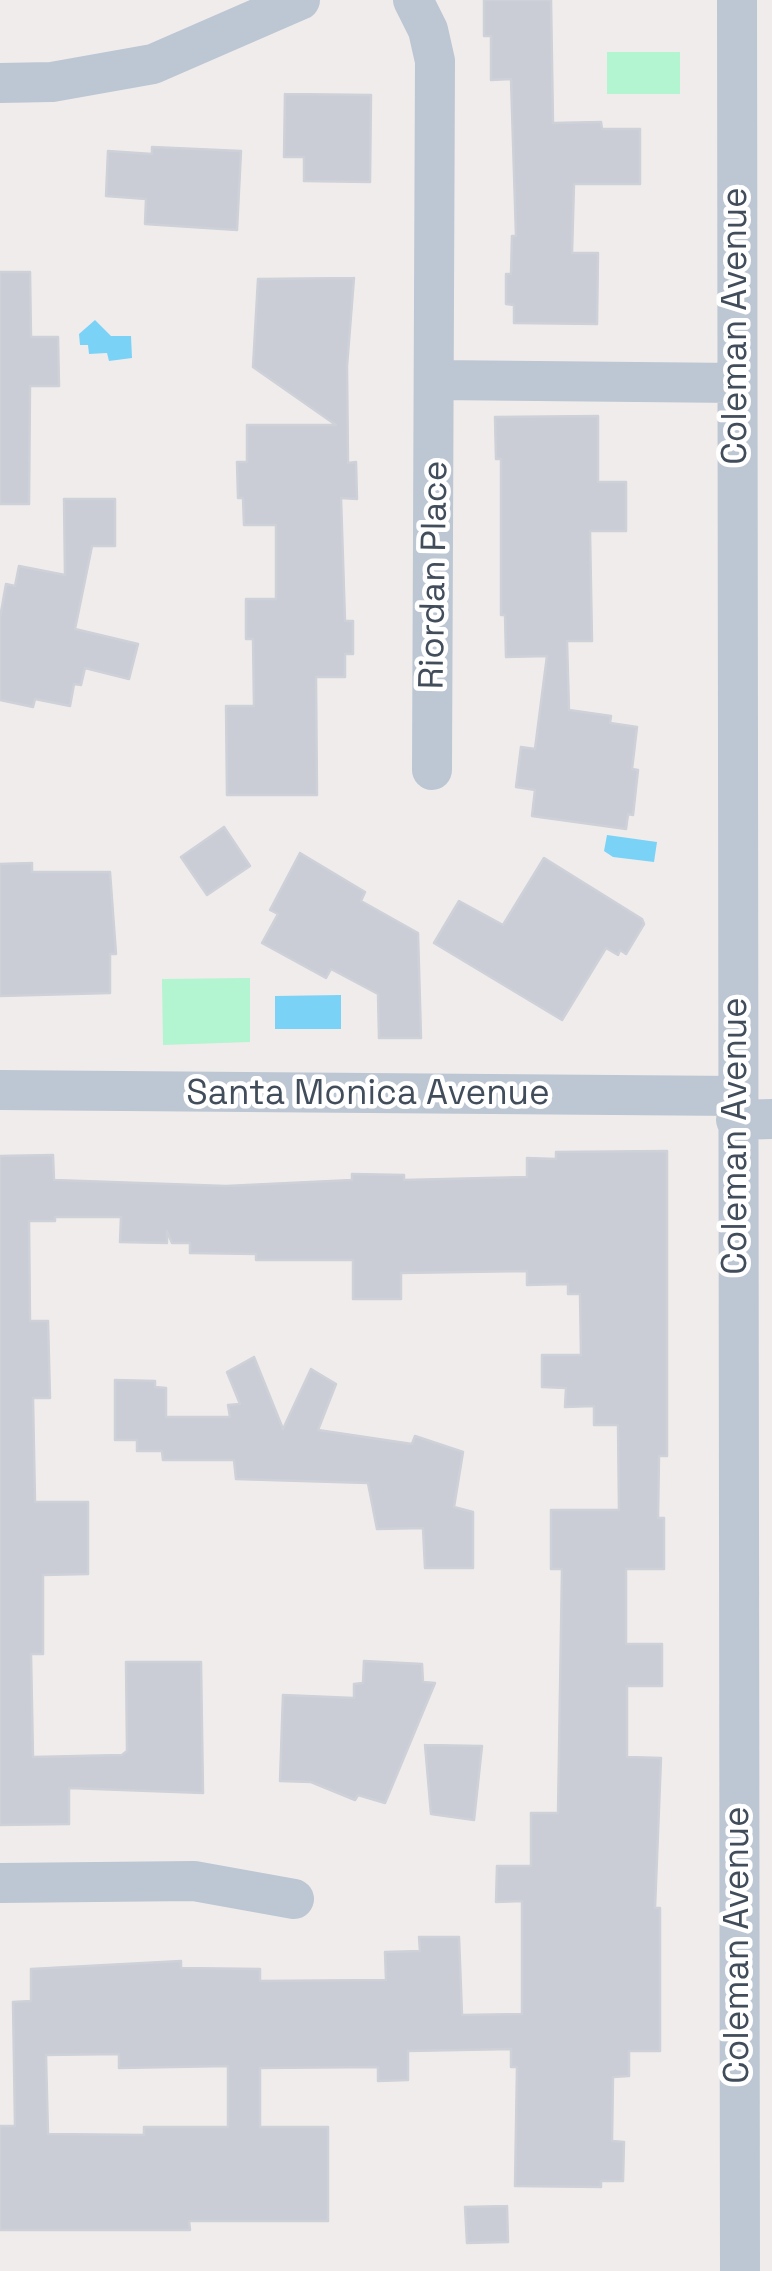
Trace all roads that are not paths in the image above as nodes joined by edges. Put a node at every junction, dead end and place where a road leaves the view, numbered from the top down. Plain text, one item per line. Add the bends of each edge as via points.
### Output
1 (300, 0) edge
2 (413, 0) edge
3 (736, 0) edge
4 (0, 82) edge
5 (749, 360) edge
6 (437, 380) junction
7 (754, 433) edge
8 (755, 621) edge
9 (432, 770) dead end
10 (755, 1015) edge
11 (0, 1090) edge
12 (748, 1112) edge
13 (755, 1348) edge
14 (755, 1667) edge
15 (0, 1882) edge
16 (294, 1898) dead end
17 (756, 2203) edge
18 (740, 2271) edge

1 - 4 street via 153,64 52,82
2 - 6 street, Riordan Place via 435,61
3 - 5 street, Coleman Avenue
5 - 6 street
5 - 7 street, Coleman Avenue
6 - 9 street, Riordan Place
7 - 8 street, Coleman Avenue
8 - 10 street, Coleman Avenue
10 - 12 street, Coleman Avenue
11 - 12 street, Santa Monica Avenue
12 - 13 street, Coleman Avenue
13 - 14 street, Coleman Avenue
14 - 17 street, Coleman Avenue
15 - 16 street via 194,1882
17 - 18 street, Coleman Avenue

